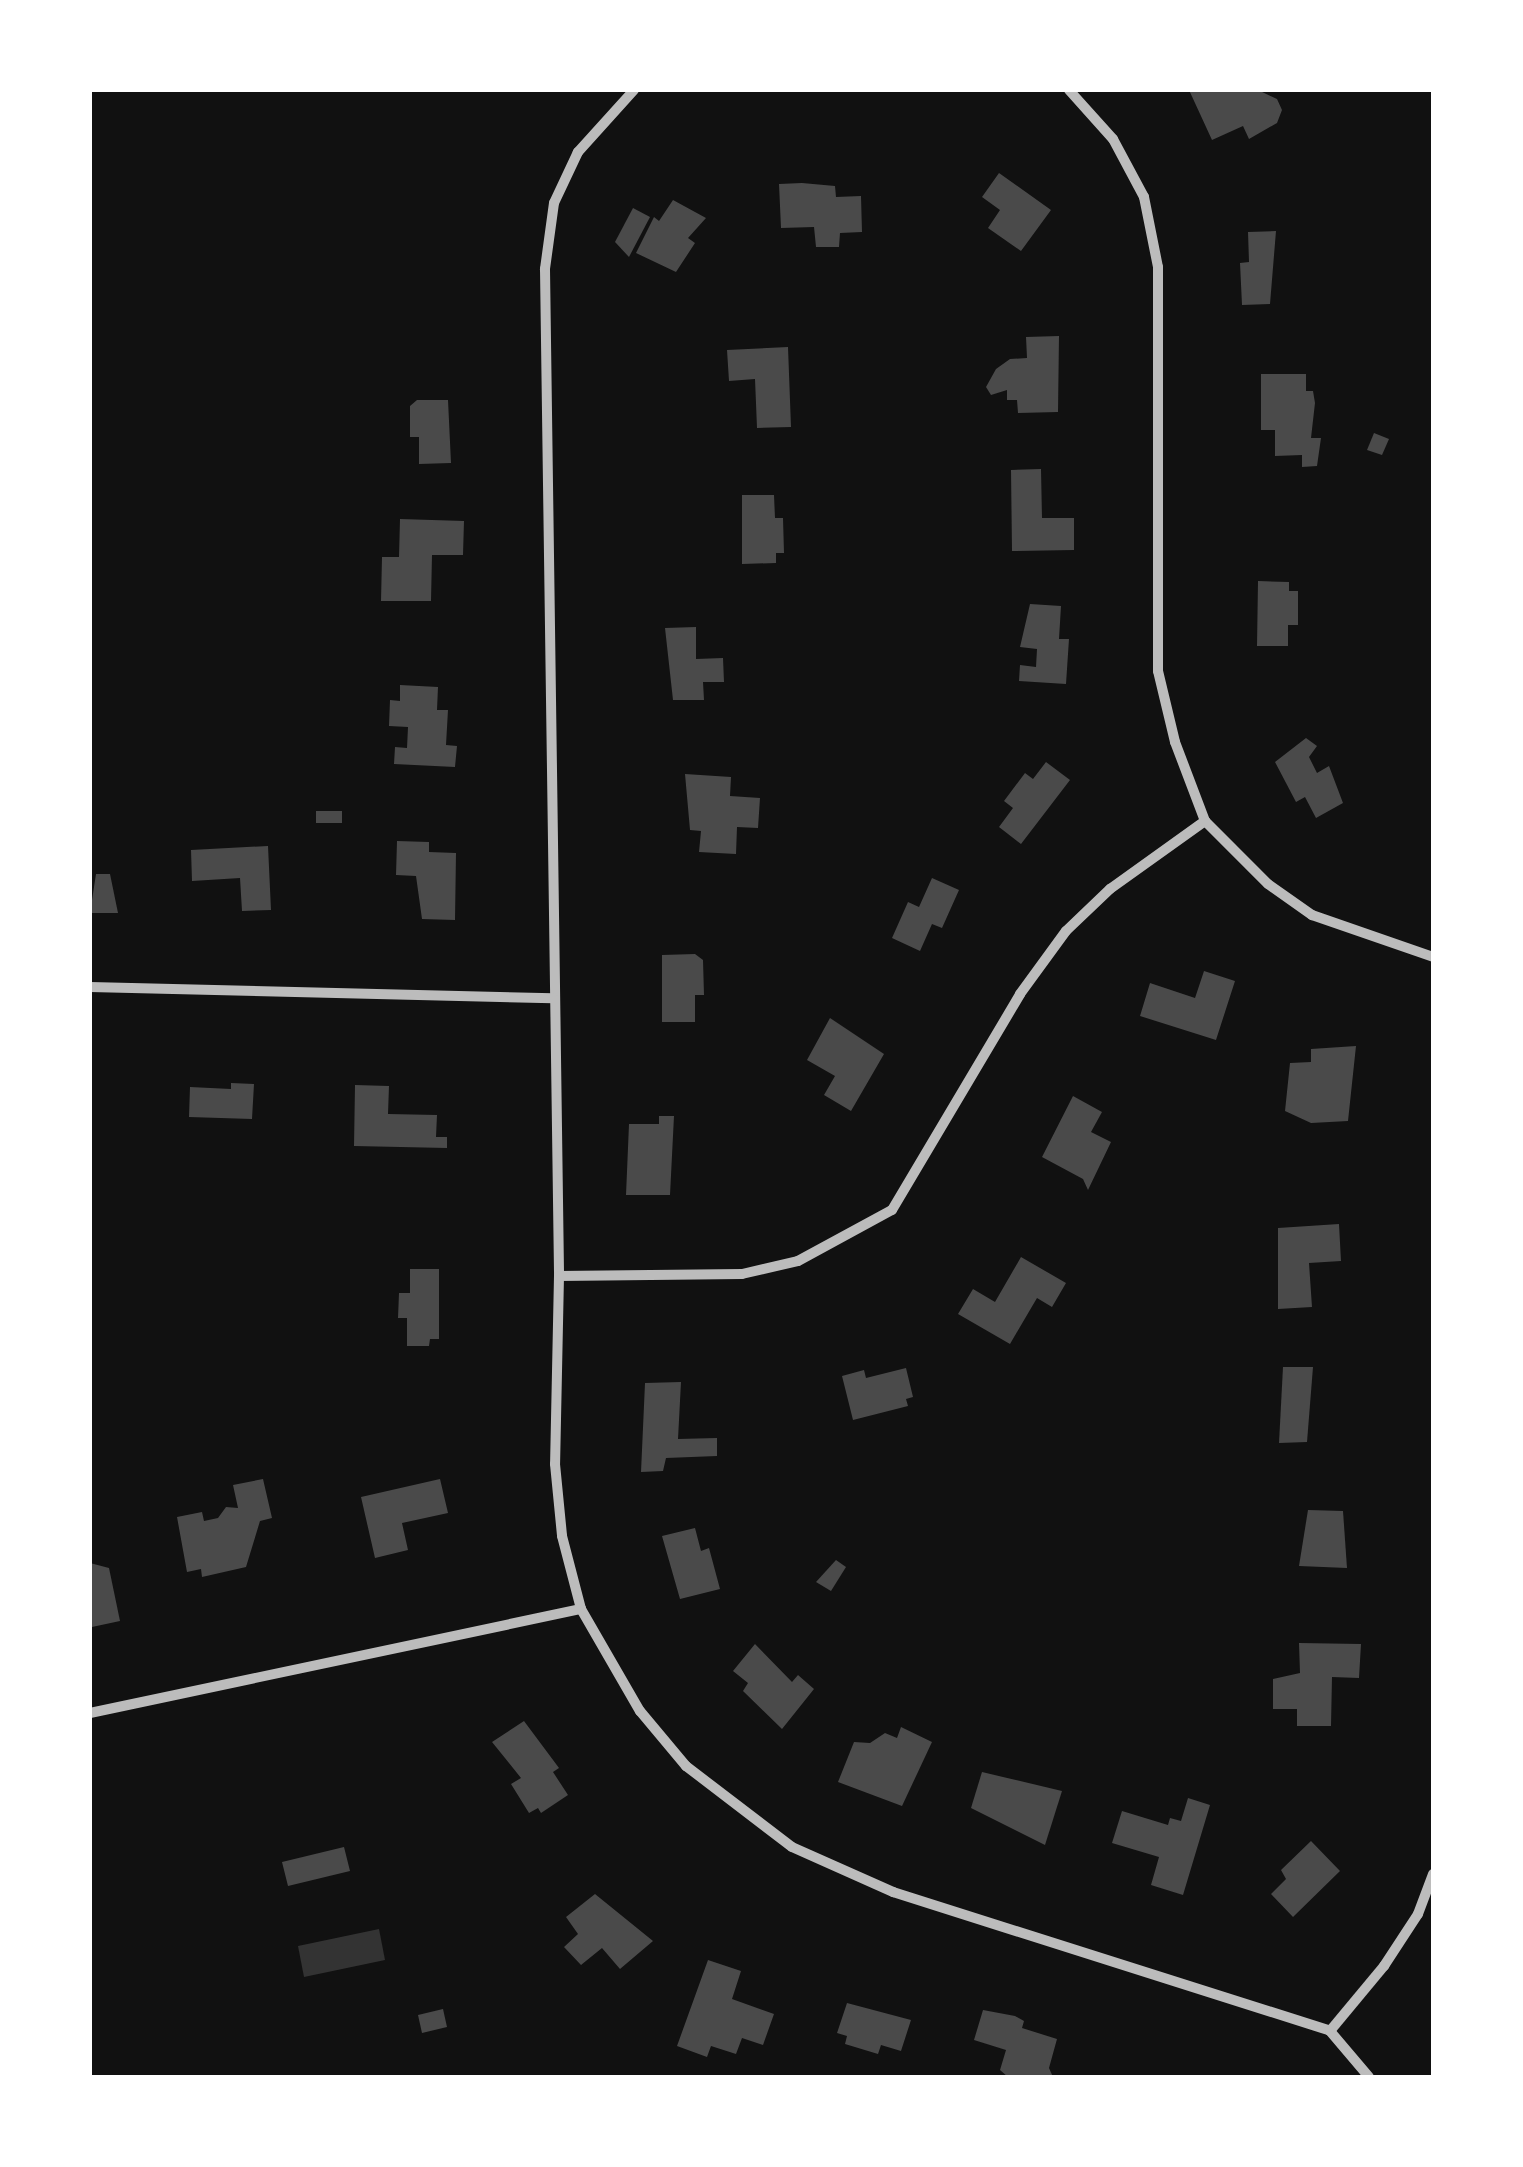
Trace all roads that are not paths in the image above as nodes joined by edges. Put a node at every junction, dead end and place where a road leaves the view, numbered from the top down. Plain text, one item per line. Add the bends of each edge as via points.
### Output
1 (634, 90) edge
2 (1069, 90) edge
3 (1205, 821) junction
4 (1433, 957) edge
5 (90, 987) edge
6 (553, 998) junction
7 (559, 1276) junction
8 (581, 1609) junction
9 (90, 1713) edge
10 (1433, 1874) edge
11 (1330, 2031) junction
12 (1370, 2077) edge

1 - 6 street via 578,152 554,203 544,268
2 - 3 street via 1113,139 1144,196 1158,267 1158,670 1175,742
3 - 4 street via 1268,884 1312,915
3 - 7 street via 1110,888 1066,931 1020,994 892,1210 798,1262 742,1274
5 - 6 street
6 - 7 street
7 - 8 street via 555,1464 562,1536
8 - 9 street
8 - 11 street via 640,1710 686,1766 792,1848 893,1892
10 - 11 street via 1418,1914 1384,1966
11 - 12 street

